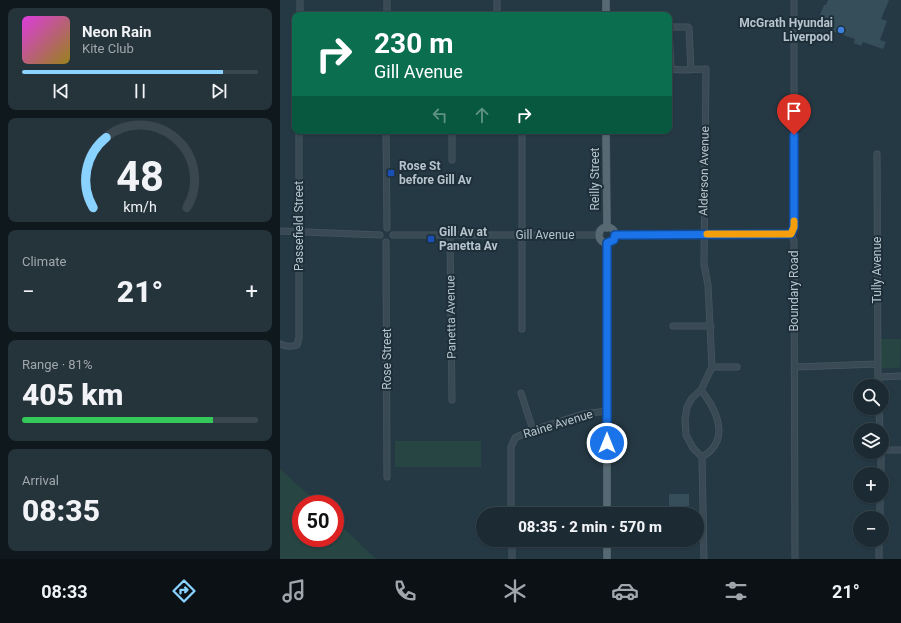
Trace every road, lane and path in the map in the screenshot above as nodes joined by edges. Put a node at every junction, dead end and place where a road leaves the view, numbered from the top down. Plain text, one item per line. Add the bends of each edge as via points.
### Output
1 (300, 0) edge
2 (387, 0) edge
3 (497, 0) edge
4 (606, 0) edge
5 (794, 0) edge
6 (300, 12) edge
7 (387, 12) edge
8 (497, 12) edge
9 (606, 12) edge
10 (672, 27) edge
11 (672, 69) edge
12 (691, 70) junction
13 (300, 134) edge
14 (386, 134) edge
15 (452, 134) edge
16 (522, 134) edge
17 (606, 134) edge
18 (877, 154) dead end
19 (452, 160) dead end
20 (387, 228) junction
21 (606, 228) junction
22 (280, 231) edge
23 (299, 232) junction
24 (704, 234) junction
25 (791, 234) junction
26 (380, 235) junction
27 (393, 235) junction
28 (450, 235) junction
29 (522, 235) junction
30 (600, 235) junction
31 (615, 235) junction
32 (386, 242) junction
33 (607, 243) junction
34 (673, 326) dead end
35 (711, 326) junction
36 (522, 329) dead end
37 (280, 344) edge
38 (877, 364) junction
39 (712, 367) junction
40 (737, 367) dead end
41 (795, 367) junction
42 (901, 376) edge
43 (878, 377) joint
44 (701, 390) junction
45 (521, 393) dead end
46 (452, 400) dead end
47 (606, 411) junction
48 (533, 430) junction
49 (901, 450) edge
50 (889, 451) edge
51 (702, 457) junction
52 (387, 477) dead end
53 (512, 507) edge
54 (607, 507) edge
55 (512, 547) edge
56 (607, 547) edge
57 (879, 547) edge
58 (512, 559) edge
59 (607, 559) edge
60 (704, 559) edge
61 (795, 559) edge
62 (879, 559) edge

1 - 6 street
2 - 7 street
3 - 8 street
4 - 9 main road
5 - 25 street, Boundary Road via 794,227
10 - 12 street via 689,28
11 - 12 street
12 - 24 street, Alderson Avenue via 706,69
13 - 23 street, Passefield Street
14 - 20 street
15 - 19 street
16 - 29 street
17 - 21 main road, Reilly Street
18 - 38 street, Tully Avenue
20 - 26 street via 381,231
20 - 27 street
21 - 30 main road
21 - 31 main road via 613,230
22 - 23 street
23 - 26 street
23 - 37 street, Passefield Street via 299,338 297,345 292,347
24 - 25 street
24 - 31 street
24 - 35 street, Alderson Avenue via 704,264
25 - 41 street, Boundary Road via 794,241
26 - 32 street
27 - 28 street, Gill Avenue
27 - 32 street
28 - 29 street, Gill Avenue
28 - 46 street, Panetta Avenue
29 - 30 street, Gill Avenue
29 - 36 street
30 - 33 main road via 602,241
31 - 33 main road via 614,240
32 - 52 street, Rose Street
33 - 47 main road
34 - 35 street
35 - 39 street, Alderson Avenue
38 - 41 street
38 - 43 street, Tully Avenue
39 - 40 street
39 - 44 street, Alderson Avenue
41 - 61 street, Boundary Road
42 - 43 street
44 - 51 street via 713,407 718,429 718,437 713,448
44 - 51 street, Alderson Avenue via 687,407 685,419 686,435
45 - 48 street
47 - 48 street, Raine Avenue via 583,414
47 - 54 main road
48 - 53 street, Raine Avenue via 515,438 511,448
49 - 50 street
51 - 60 street
55 - 58 street
56 - 59 main road
57 - 62 street

